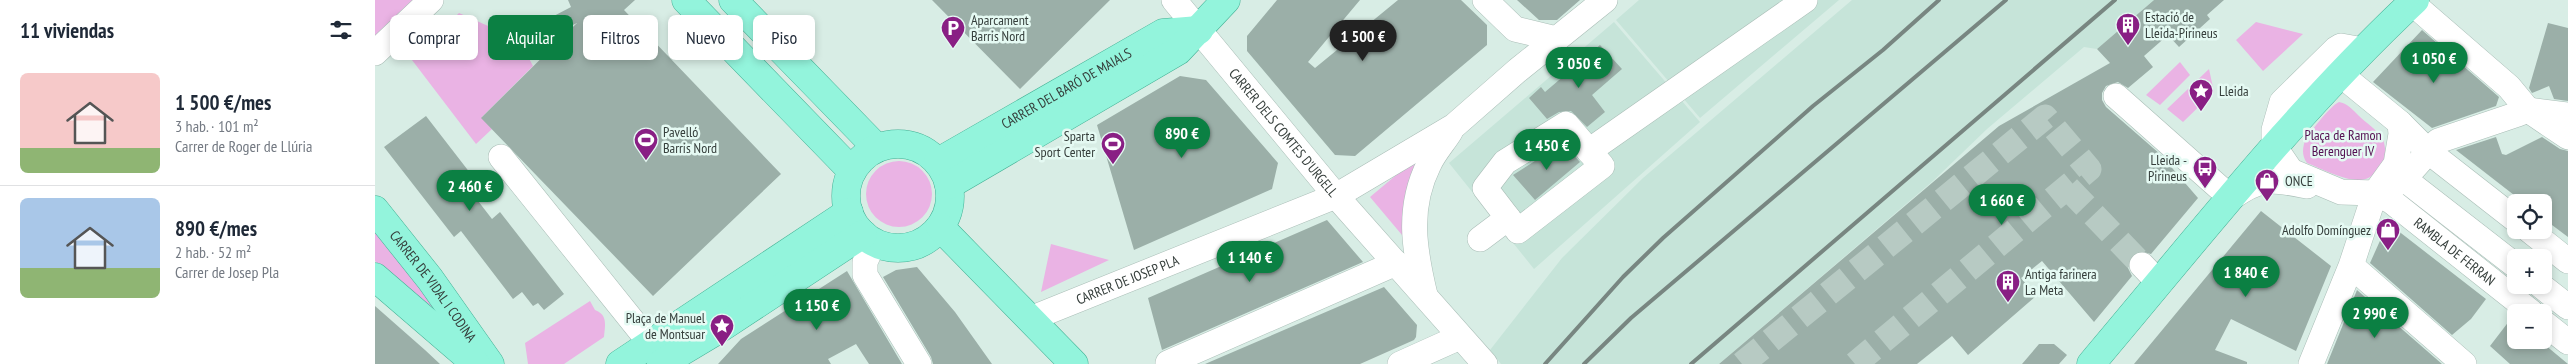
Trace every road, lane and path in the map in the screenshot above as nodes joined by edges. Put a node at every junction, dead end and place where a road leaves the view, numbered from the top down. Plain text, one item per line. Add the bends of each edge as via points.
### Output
1 (431, 0) edge
2 (686, 0) edge
3 (733, 0) edge
4 (1174, 0) edge
5 (1226, 0) edge
6 (1605, 0) edge
7 (1805, 0) edge
8 (2413, 1) edge
9 (1502, 10) edge
10 (1199, 30) junction
11 (1557, 39) junction
12 (2363, 50) junction
13 (375, 54) edge
14 (1518, 70) junction
15 (2313, 71) junction
16 (2340, 74) junction
17 (2116, 96) dead end
18 (2528, 110) junction
19 (2568, 115) edge
20 (2400, 123) junction
21 (1454, 126) junction
22 (2568, 137) edge
23 (2275, 146) junction
24 (877, 148) junction
25 (1589, 151) junction
26 (2429, 152) junction
27 (501, 157) dead end
28 (852, 171) junction
29 (943, 173) junction
30 (2408, 182) dead end
31 (2327, 186) junction
32 (2375, 193) junction
33 (1336, 196) junction
34 (2231, 198) junction
35 (375, 210) edge
36 (2507, 213) edge
37 (1508, 218) junction
38 (862, 229) junction
39 (930, 235) junction
40 (2540, 239) edge
41 (1480, 240) dead end
42 (2507, 259) edge
43 (2568, 261) edge
44 (1396, 263) junction
45 (2353, 268) junction
46 (378, 286) edge
47 (2552, 294) edge
48 (1426, 297) junction
49 (2521, 304) edge
50 (2568, 306) edge
51 (1031, 319) junction
52 (2552, 329) edge
53 (1460, 337) junction
54 (2568, 342) edge
55 (656, 354) edge
56 (1168, 363) edge
57 (476, 364) edge
58 (490, 364) edge
59 (620, 364) edge
60 (919, 364) edge
61 (1052, 364) edge
62 (1074, 364) edge
63 (1400, 364) edge
64 (1485, 364) edge
65 (2091, 364) edge
66 (2311, 364) edge
67 (2464, 364) edge

1 - 13 street
2 - 28 main road
3 - 24 main road
4 - 10 street, CARRER DELS COMTES D'URGELL
5 - 10 main road
6 - 11 street
7 - 25 street
8 - 12 main road
8 - 18 street via 2509,87
9 - 11 street
9 - 14 street
10 - 29 main road, CARRER DEL BARÓ DE MAIALS via 1163,33
10 - 33 street, CARRER DELS COMTES D'URGELL
11 - 14 street
12 - 15 street via 2340,47
12 - 16 main road
14 - 21 street
15 - 16 street
15 - 23 street via 2280,106 2274,125
16 - 20 street
16 - 23 main road
17 - 34 street
18 - 19 street
18 - 22 street
18 - 26 street via 2438,141
20 - 26 street
20 - 32 street via 2395,164
21 - 33 street, CARRER DE JOSEP PLA
21 - 48 street via 1429,164 1414,210 1415,254
23 - 31 street via 2291,171
23 - 34 main road
24 - 28 main road via 863,157
24 - 29 main road via 893,144 910,145 925,151
25 - 37 street via 1602,166 1518,231
25 - 37 street via 1565,124 1505,162 1485,188
26 - 32 street via 2397,185
26 - 36 street
27 - 55 street
28 - 38 main road via 846,198
29 - 39 main road via 950,200 947,214
30 - 42 street, RAMBLA DE FERRAN
31 - 32 street via 2349,193
31 - 34 street via 2311,187 2285,180 2266,180 2249,185
32 - 45 street
32 - 49 street, RAMBLA DE FERRAN via 2391,201
33 - 44 street, CARRER DELS COMTES D'URGELL
33 - 51 street, CARRER DE JOSEP PLA
34 - 65 main road via 2150,274
35 - 58 main road, CARRER DE VIDAL I CODINA via 430,279
37 - 41 street
38 - 39 main road via 897,248
38 - 55 main road
38 - 60 street via 865,275
39 - 51 main road
39 - 61 main road via 935,249 994,303
40 - 43 street
44 - 48 street, CARRER DELS COMTES D'URGELL
44 - 56 street
45 - 66 street
45 - 67 street
46 - 57 main road
47 - 50 street
48 - 53 street, CARRER DELS COMTES D'URGELL
51 - 62 main road
52 - 54 street
53 - 63 street
53 - 64 street, CARRER DELS COMTES D'URGELL
55 - 59 main road

